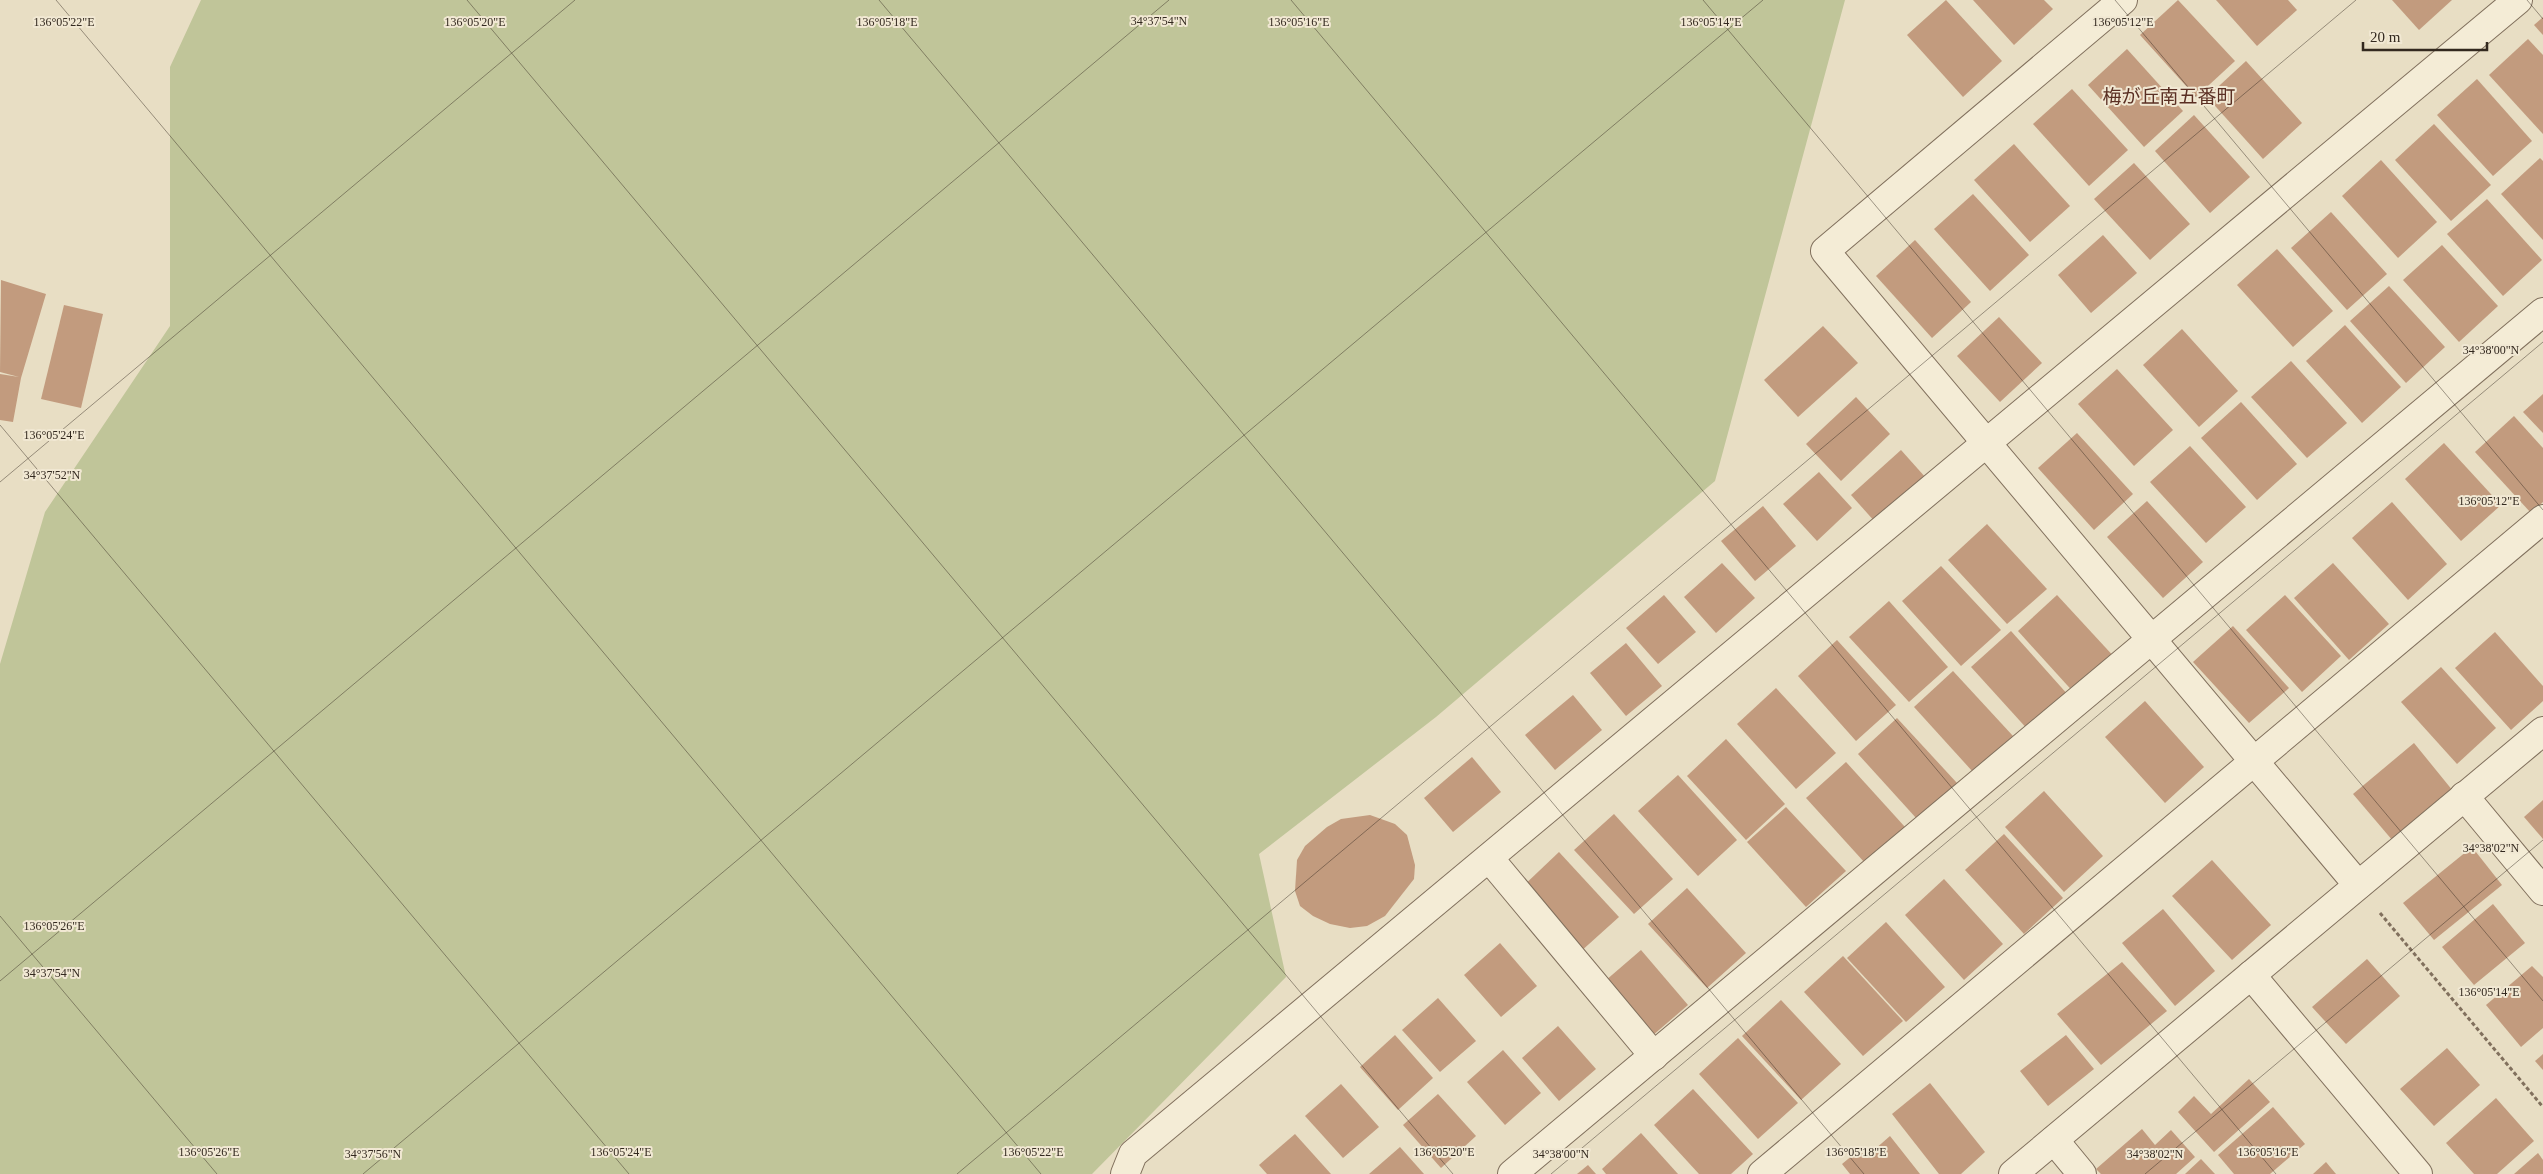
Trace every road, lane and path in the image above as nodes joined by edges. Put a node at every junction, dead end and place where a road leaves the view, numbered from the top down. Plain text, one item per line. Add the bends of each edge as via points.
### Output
1 (2123, 0) edge
2 (2518, 0) edge
3 (2543, 312) edge
4 (1986, 443) junction
5 (2543, 519) edge
6 (2151, 639) junction
7 (2543, 731) edge
8 (2254, 761) junction
9 (2464, 796) junction
10 (1489, 858) junction
11 (2358, 885) junction
12 (2543, 891) edge
13 (2251, 975) junction
14 (1654, 1056) junction
15 (2543, 1107) edge
16 (2054, 1140) junction
17 (1125, 1174) edge
18 (1512, 1174) edge
19 (1762, 1174) edge
20 (2013, 1174) edge
21 (2082, 1174) edge
22 (2418, 1174) edge

1 - 4 street via 1825,251
2 - 4 street
3 - 6 street
4 - 6 street
4 - 10 street
5 - 8 street
6 - 8 street
6 - 14 street
7 - 9 street
8 - 11 street
8 - 19 street
9 - 11 street
9 - 12 street
10 - 14 street
10 - 17 street via 1133,1154
11 - 13 street
11 - 15 path
13 - 16 street
13 - 22 street
14 - 18 street
16 - 20 street
16 - 21 street

